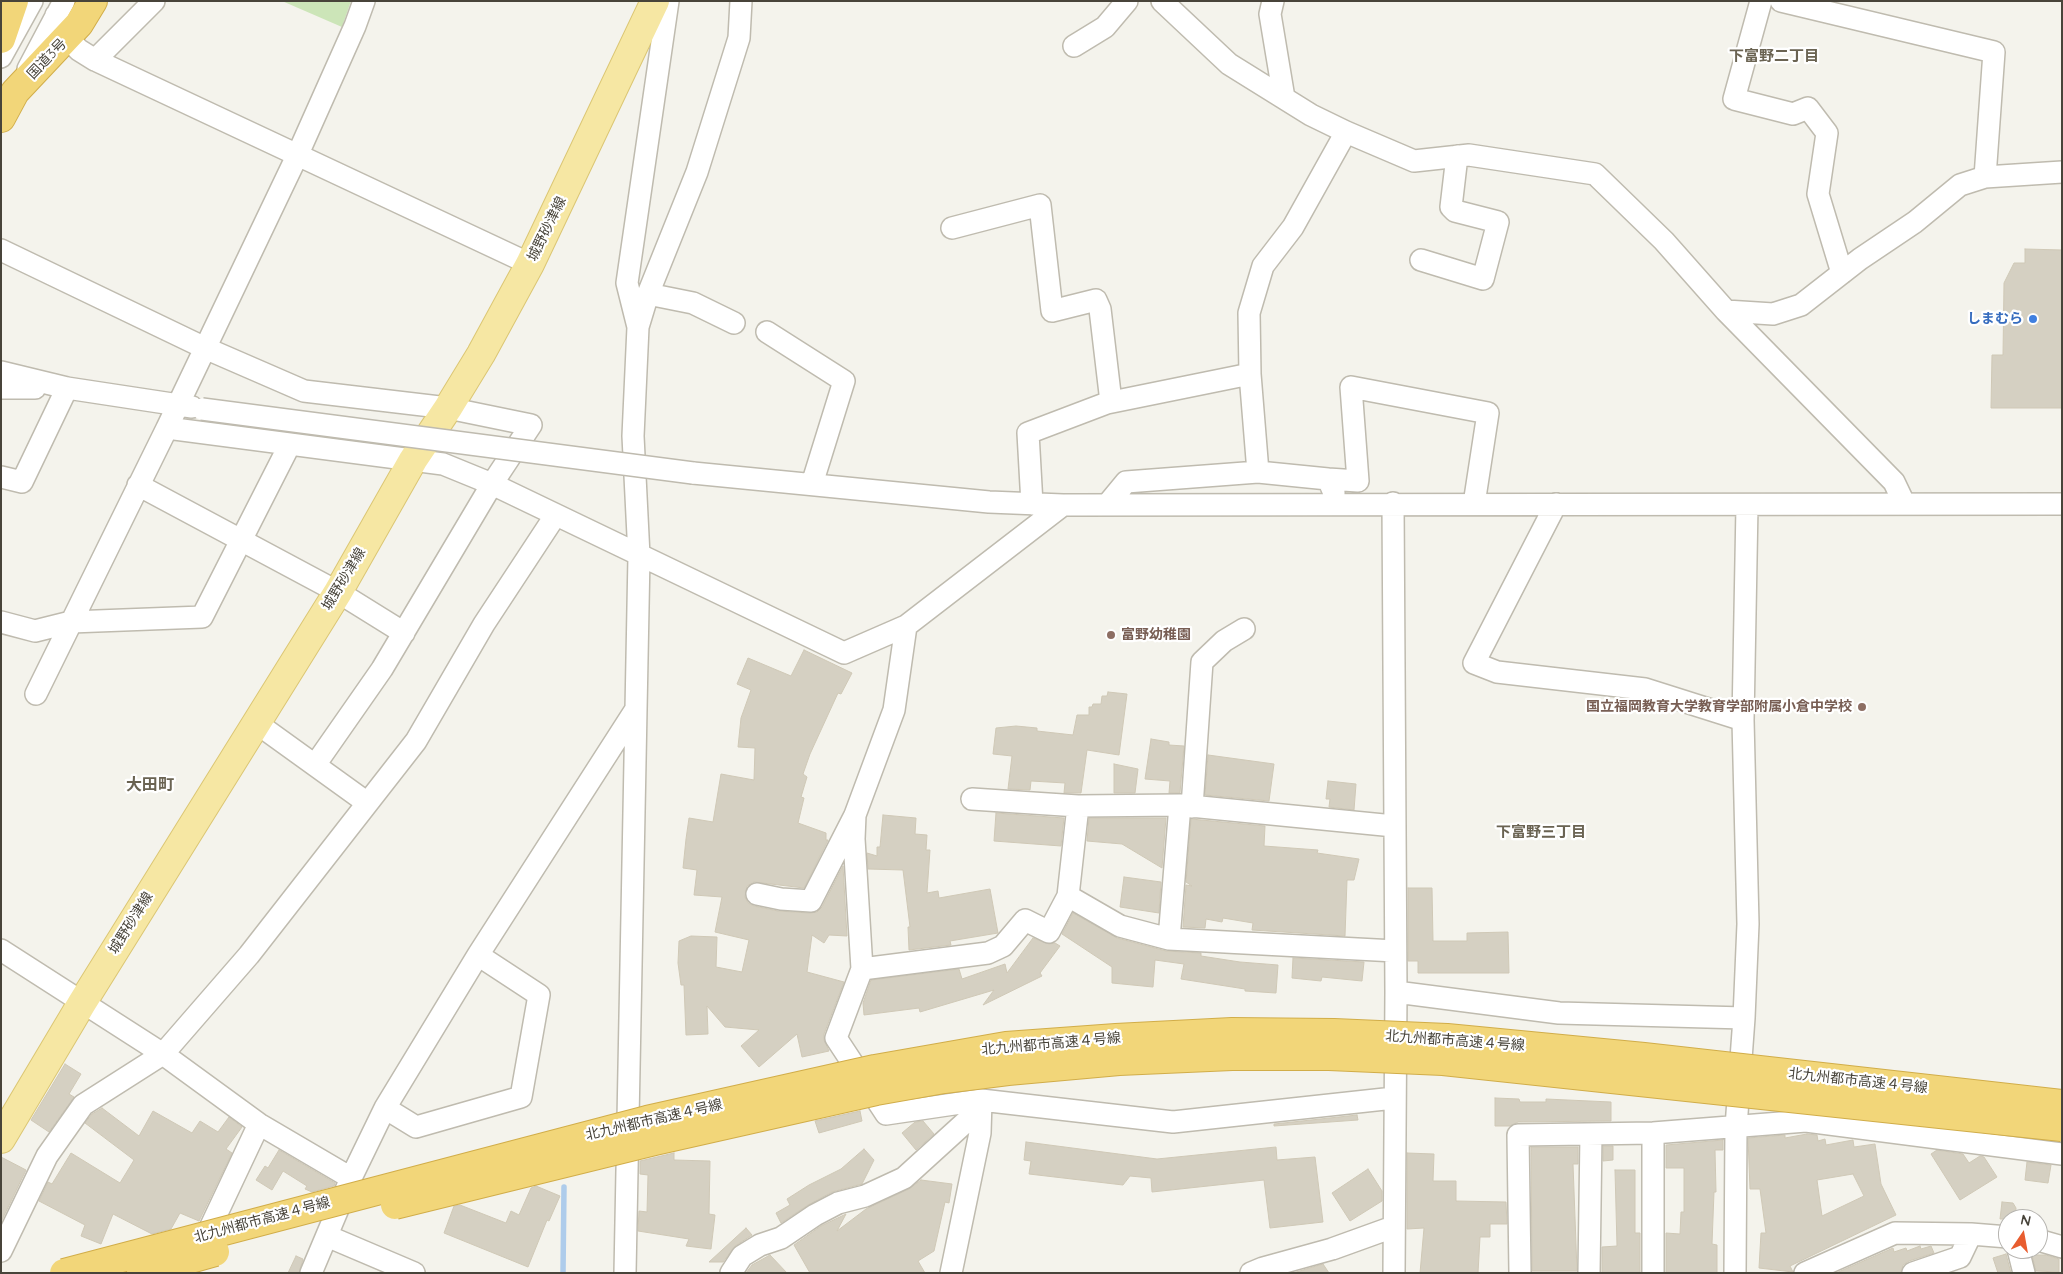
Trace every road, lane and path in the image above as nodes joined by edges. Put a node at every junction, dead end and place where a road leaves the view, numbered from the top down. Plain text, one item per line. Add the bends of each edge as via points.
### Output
1 (10, 1) edge
2 (14, 1) edge
3 (32, 1) edge
4 (93, 1) edge
5 (154, 1) edge
6 (364, 1) edge
7 (655, 1) edge
8 (668, 1) edge
9 (741, 1) edge
10 (1128, 1) edge
11 (1162, 1) edge
12 (1274, 1) edge
13 (1761, 1) edge
14 (1781, 1) edge
15 (1, 4) edge
16 (62, 18) edge
17 (2, 36) edge
18 (1074, 46) dead end
19 (95, 60) junction
20 (1284, 98) junction
21 (1, 118) edge
22 (1346, 132) junction
23 (297, 156) junction
24 (1457, 156) junction
25 (2062, 172) edge
26 (1985, 177) junction
27 (952, 228) dead end
28 (1, 250) edge
29 (1421, 260) dead end
30 (530, 264) junction
31 (1842, 273) junction
32 (648, 294) junction
33 (1726, 312) junction
34 (734, 324) dead end
35 (638, 327) junction
36 (767, 332) dead end
37 (205, 348) junction
38 (1, 372) edge
39 (1250, 374) junction
40 (1, 388) edge
41 (68, 388) junction
42 (1111, 402) junction
43 (179, 406) junction
44 (448, 408) junction
45 (167, 428) junction
46 (290, 444) junction
47 (413, 460) junction
48 (1258, 472) junction
49 (1, 477) edge
50 (1328, 479) junction
51 (492, 484) junction
52 (812, 484) junction
53 (138, 485) junction
54 (1393, 503) junction
55 (1904, 503) junction
56 (1032, 504) junction
57 (1338, 504) junction
58 (1474, 504) junction
59 (1556, 504) junction
60 (2062, 504) edge
61 (1063, 505) junction
62 (1107, 505) junction
63 (1747, 506) junction
64 (555, 516) junction
65 (242, 539) junction
66 (639, 556) junction
67 (338, 592) junction
68 (1, 622) edge
69 (71, 622) junction
70 (906, 626) junction
71 (1244, 629) dead end
72 (404, 633) junction
73 (36, 694) dead end
74 (637, 706) junction
75 (1743, 720) junction
76 (255, 722) junction
77 (315, 766) junction
78 (972, 799) dead end
79 (366, 802) junction
80 (1078, 806) junction
81 (1186, 806) junction
82 (855, 815) junction
83 (1394, 826) junction
84 (757, 894) dead end
85 (1068, 896) junction
86 (1168, 939) junction
87 (1, 950) edge
88 (1395, 951) junction
89 (478, 955) junction
90 (862, 970) junction
91 (1396, 992) junction
92 (82, 1003) junction
93 (1744, 1018) junction
94 (163, 1054) junction
95 (1394, 1098) junction
96 (981, 1104) junction
97 (2062, 1104) edge
98 (384, 1108) junction
99 (259, 1124) junction
100 (1736, 1127) junction
101 (2062, 1127) edge
102 (1653, 1133) junction
103 (1591, 1134) junction
104 (1, 1139) edge
105 (2062, 1154) edge
106 (352, 1178) junction
107 (1393, 1227) junction
108 (1971, 1234) junction
109 (327, 1236) junction
110 (1998, 1236) edge
111 (2048, 1243) edge
112 (2062, 1247) edge
113 (1, 1251) edge
114 (2020, 1259) edge
115 (64, 1273) edge
116 (141, 1273) edge
117 (189, 1273) edge
118 (311, 1273) edge
119 (414, 1273) edge
120 (625, 1273) edge
121 (731, 1273) edge
122 (951, 1273) edge
123 (1251, 1273) edge
124 (1394, 1273) edge
125 (1520, 1273) edge
126 (1589, 1273) edge
127 (1653, 1273) edge
128 (1735, 1273) edge
129 (1805, 1273) edge
130 (1913, 1273) edge
131 (2024, 1273) edge

1 - 15 street
2 - 17 highway
3 - 17 street
4 - 16 highway, 国道3号 via 79,24
5 - 19 street
6 - 23 street
7 - 30 main road, 城野砂津線
8 - 35 street via 627,283
9 - 32 street via 739,38 697,172
10 - 18 street via 1105,27
11 - 20 street via 1229,64
12 - 20 street via 1270,14
13 - 31 street via 1734,99 1793,114 1808,108 1827,133 1818,194
14 - 26 street via 1994,52
16 - 19 street via 79,50
16 - 21 highway, 国道3号
19 - 23 street
20 - 22 street
22 - 24 street via 1414,161
22 - 39 street via 1293,227 1263,266 1249,313
23 - 30 street
23 - 37 street
24 - 29 street via 1451,208 1498,222 1483,279
24 - 33 street via 1469,154 1595,174 1664,241
25 - 26 street
26 - 31 street via 1960,185 1915,222
27 - 42 street via 1040,205 1052,311 1096,300 1100,309
28 - 37 street
30 - 44 main road, 城野砂津線
31 - 33 street via 1801,305 1773,314
32 - 34 street via 693,303
32 - 35 street
33 - 55 street via 1894,482
35 - 66 street via 633,436
36 - 52 street via 844,381
37 - 43 street
37 - 44 street via 304,391
38 - 41 street
39 - 42 street
39 - 48 street
40 - 41 street
41 - 43 street
41 - 49 street via 22,482
42 - 56 street via 1028,433
43 - 45 street
43 - 52 street, bridge via 692,472
44 - 47 main road, 城野砂津線
44 - 51 street via 531,425
45 - 46 street
45 - 53 street
46 - 47 street
46 - 65 street
47 - 51 street via 443,464
47 - 67 main road, 城野砂津線
48 - 50 street
48 - 62 street via 1126,482
50 - 57 street
50 - 58 street via 1358,481 1351,386 1488,414
51 - 64 street
51 - 72 street
52 - 56 street
53 - 65 street
53 - 69 street
54 - 57 street
54 - 58 street
54 - 83 street
55 - 60 street
55 - 63 street
56 - 61 street
57 - 62 street
58 - 59 street
59 - 63 street
59 - 75 street via 1474,663 1497,672 1645,689
61 - 62 street
61 - 70 street
63 - 75 street
64 - 66 street
64 - 79 street via 484,624 416,741
65 - 67 street
65 - 69 street via 202,617
66 - 70 street via 844,654
66 - 74 street
67 - 72 street
67 - 76 main road, 城野砂津線
68 - 69 street via 35,631
69 - 73 street
70 - 82 street via 894,710
71 - 81 street via 1224,641 1202,662
72 - 77 street
74 - 89 street
74 - 120 street
75 - 93 street via 1748,924
76 - 77 street
76 - 92 main road, 城野砂津線
77 - 79 street
78 - 80 street
79 - 94 street via 249,955
80 - 81 street
80 - 85 street
81 - 83 street
81 - 86 street
82 - 84 street via 811,901
82 - 90 street
83 - 88 street
85 - 86 street via 1120,926
85 - 90 street via 1049,932 1026,920 1003,946 988,953
86 - 88 street
87 - 92 street
88 - 91 street
89 - 98 street
89 - 98 street via 539,995 521,1096 416,1128
90 - 96 street via 836,1038 886,1114
91 - 93 street via 1559,1013
91 - 95 street
92 - 94 street
92 - 104 main road, 城野砂津線
93 - 100 street
94 - 99 street
94 - 113 street via 83,1105 47,1156
95 - 96 street via 1173,1122
95 - 107 street
96 - 121 street via 904,1178 865,1196 838,1203 781,1238 760,1245 742,1256
96 - 122 street via 980,1133
97 - 115 highway, 北九州都市高速４号線, bridge via 1447,1038 1232,1032 1006,1046 875,1069 647,1120
98 - 106 street
99 - 106 street
99 - 117 street
100 - 102 street
100 - 105 street via 1806,1121
100 - 128 street
101 - 116 highway, 北九州都市高速４号線, bridge via 1443,1061 1290,1056 1119,1061 1008,1070 876,1091 295,1229
102 - 103 street
102 - 127 street
103 - 125 street via 1518,1135
103 - 126 street
106 - 109 street
107 - 123 street
107 - 124 street
108 - 110 street
108 - 129 street via 1895,1232
108 - 130 street via 1960,1257
109 - 118 street
109 - 119 street
111 - 112 street
114 - 131 street

